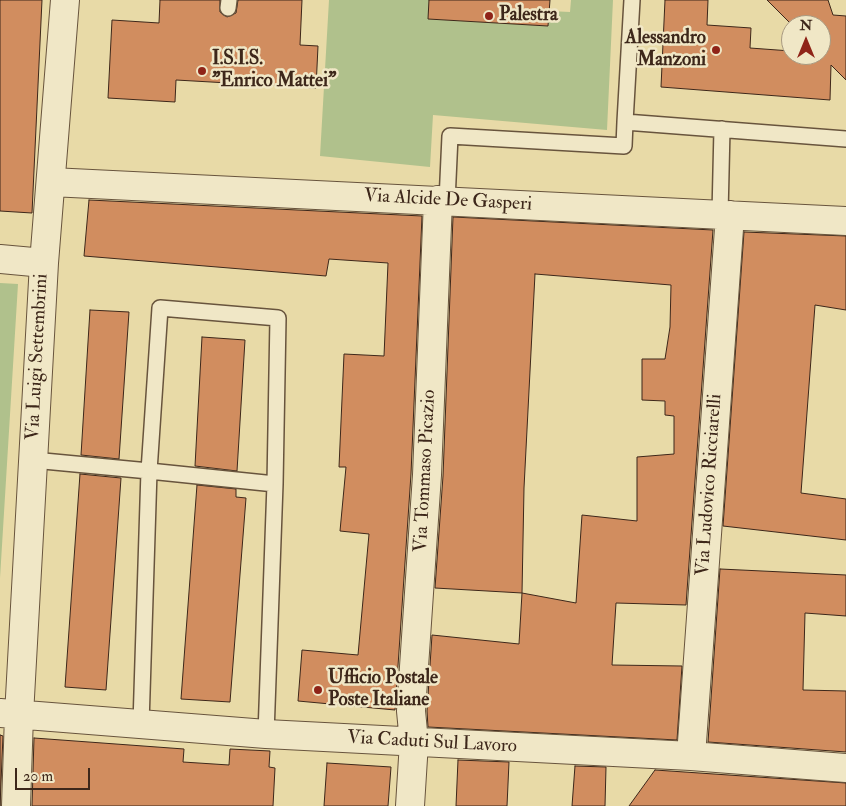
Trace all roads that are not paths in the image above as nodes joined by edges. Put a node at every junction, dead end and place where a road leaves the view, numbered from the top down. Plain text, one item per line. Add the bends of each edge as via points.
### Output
1 (64, 0) edge
2 (632, 0) edge
3 (626, 122) junction
4 (722, 129) junction
5 (846, 139) edge
6 (51, 182) junction
7 (443, 200) junction
8 (725, 215) junction
9 (846, 221) edge
10 (0, 259) edge
11 (44, 263) junction
12 (33, 460) junction
13 (149, 471) junction
14 (275, 484) junction
15 (9, 720) edge
16 (141, 724) junction
17 (266, 734) junction
18 (414, 742) junction
19 (691, 756) junction
20 (846, 768) edge
21 (16, 806) edge
22 (410, 806) edge

1 - 6 street, Via Luigi Settembrini
2 - 3 lane
3 - 4 lane
3 - 7 lane via 624,146 450,136
4 - 5 lane
4 - 8 lane
6 - 7 street, Via Alcide De Gasperi
6 - 11 street, Via Luigi Settembrini
7 - 8 street, Via Alcide De Gasperi
7 - 18 street, Via Tommaso Picazio via 410,711
8 - 9 street, Via Alcide De Gasperi
8 - 19 street, Via Ludovico Ricciarelli
10 - 11 street
11 - 12 street, Via Luigi Settembrini
12 - 13 lane
12 - 15 street, Via Luigi Settembrini
13 - 14 lane
13 - 14 lane via 160,308 278,318
13 - 16 lane
14 - 17 lane
15 - 16 street, Via Caduti Sul Lavoro
15 - 21 street, Via Luigi Settembrini
16 - 17 street, Via Caduti Sul Lavoro
17 - 18 street, Via Caduti Sul Lavoro
18 - 19 street, Via Caduti Sul Lavoro
18 - 22 street, Via Tommaso Picazio
19 - 20 street, Via Caduti Sul Lavoro

